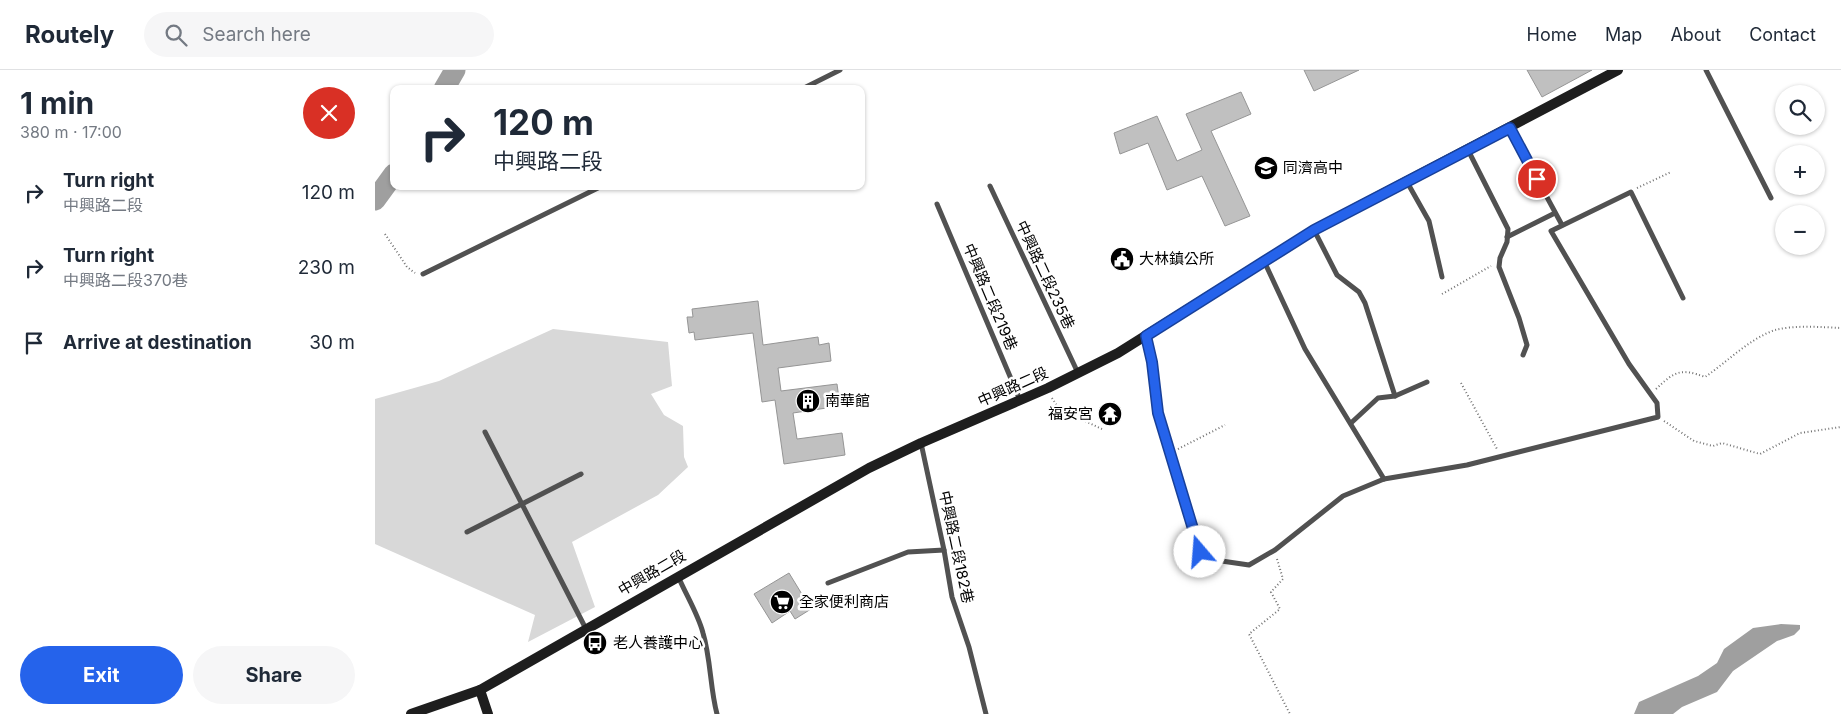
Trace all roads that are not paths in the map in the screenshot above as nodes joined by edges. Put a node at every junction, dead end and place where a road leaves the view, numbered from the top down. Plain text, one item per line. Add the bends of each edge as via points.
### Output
1 (840, 70) edge
2 (1706, 70) edge
3 (1615, 71) edge
4 (810, 85) edge
5 (1510, 128) junction
6 (1468, 150) junction
7 (1407, 182) junction
8 (990, 186) dead end
9 (594, 190) edge
10 (1771, 198) dead end
11 (937, 204) dead end
12 (1555, 213) junction
13 (1562, 225) junction
14 (1314, 230) junction
15 (1507, 237) junction
16 (1263, 260) junction
17 (423, 274) road end
18 (1442, 276) dead end
19 (1683, 298) dead end
20 (1146, 336) junction
21 (1523, 355) dead end
22 (1078, 374) junction
23 (1427, 382) dead end
24 (1395, 396) junction
25 (1020, 401) junction
26 (1351, 422) junction
27 (485, 432) dead end
28 (921, 442) junction
29 (581, 474) dead end
30 (1384, 479) junction
31 (522, 504) junction
32 (467, 532) dead end
33 (944, 550) junction
34 (677, 576) junction
35 (828, 583) dead end
36 (586, 629) junction
37 (480, 690) junction
38 (411, 714) edge
39 (488, 714) edge
40 (717, 714) edge
41 (987, 714) edge

1 - 4 lane
2 - 10 lane
3 - 5 main road, 中興路二段
5 - 6 main road, 中興路二段
5 - 12 lane
6 - 7 main road, 中興路二段
6 - 15 lane via 1507,229
7 - 14 main road, 中興路二段
7 - 18 lane via 1429,221
8 - 22 lane, 中興路二段235巷
9 - 17 lane
11 - 25 lane, 中興路二段219巷
12 - 13 lane
12 - 15 lane
13 - 19 lane via 1631,192
13 - 30 lane via 1551,231 1629,364 1657,404 1658,417 1467,466
14 - 16 main road, 中興路二段
14 - 24 lane via 1337,275 1359,292 1365,303
15 - 21 lane via 1499,268 1527,345
16 - 20 main road, 中興路二段
16 - 26 lane via 1305,349
20 - 22 main road, 中興路二段
20 - 30 lane via 1158,413 1203,556 1249,565 1275,550 1343,496
22 - 25 main road, 中興路二段
23 - 24 lane
24 - 26 lane via 1378,398
25 - 28 main road, 中興路二段
26 - 30 lane
27 - 31 lane
28 - 33 lane, 中興路二段182巷
28 - 34 main road, 中興路二段
29 - 31 lane
31 - 32 lane
31 - 36 lane
33 - 35 lane via 908,552
33 - 41 lane, 中興路二段182巷 via 952,597
34 - 36 main road, 中興路二段
34 - 40 lane via 703,632
36 - 37 main road, 中興路二段
37 - 38 main road, 中興路二段
37 - 39 main road

